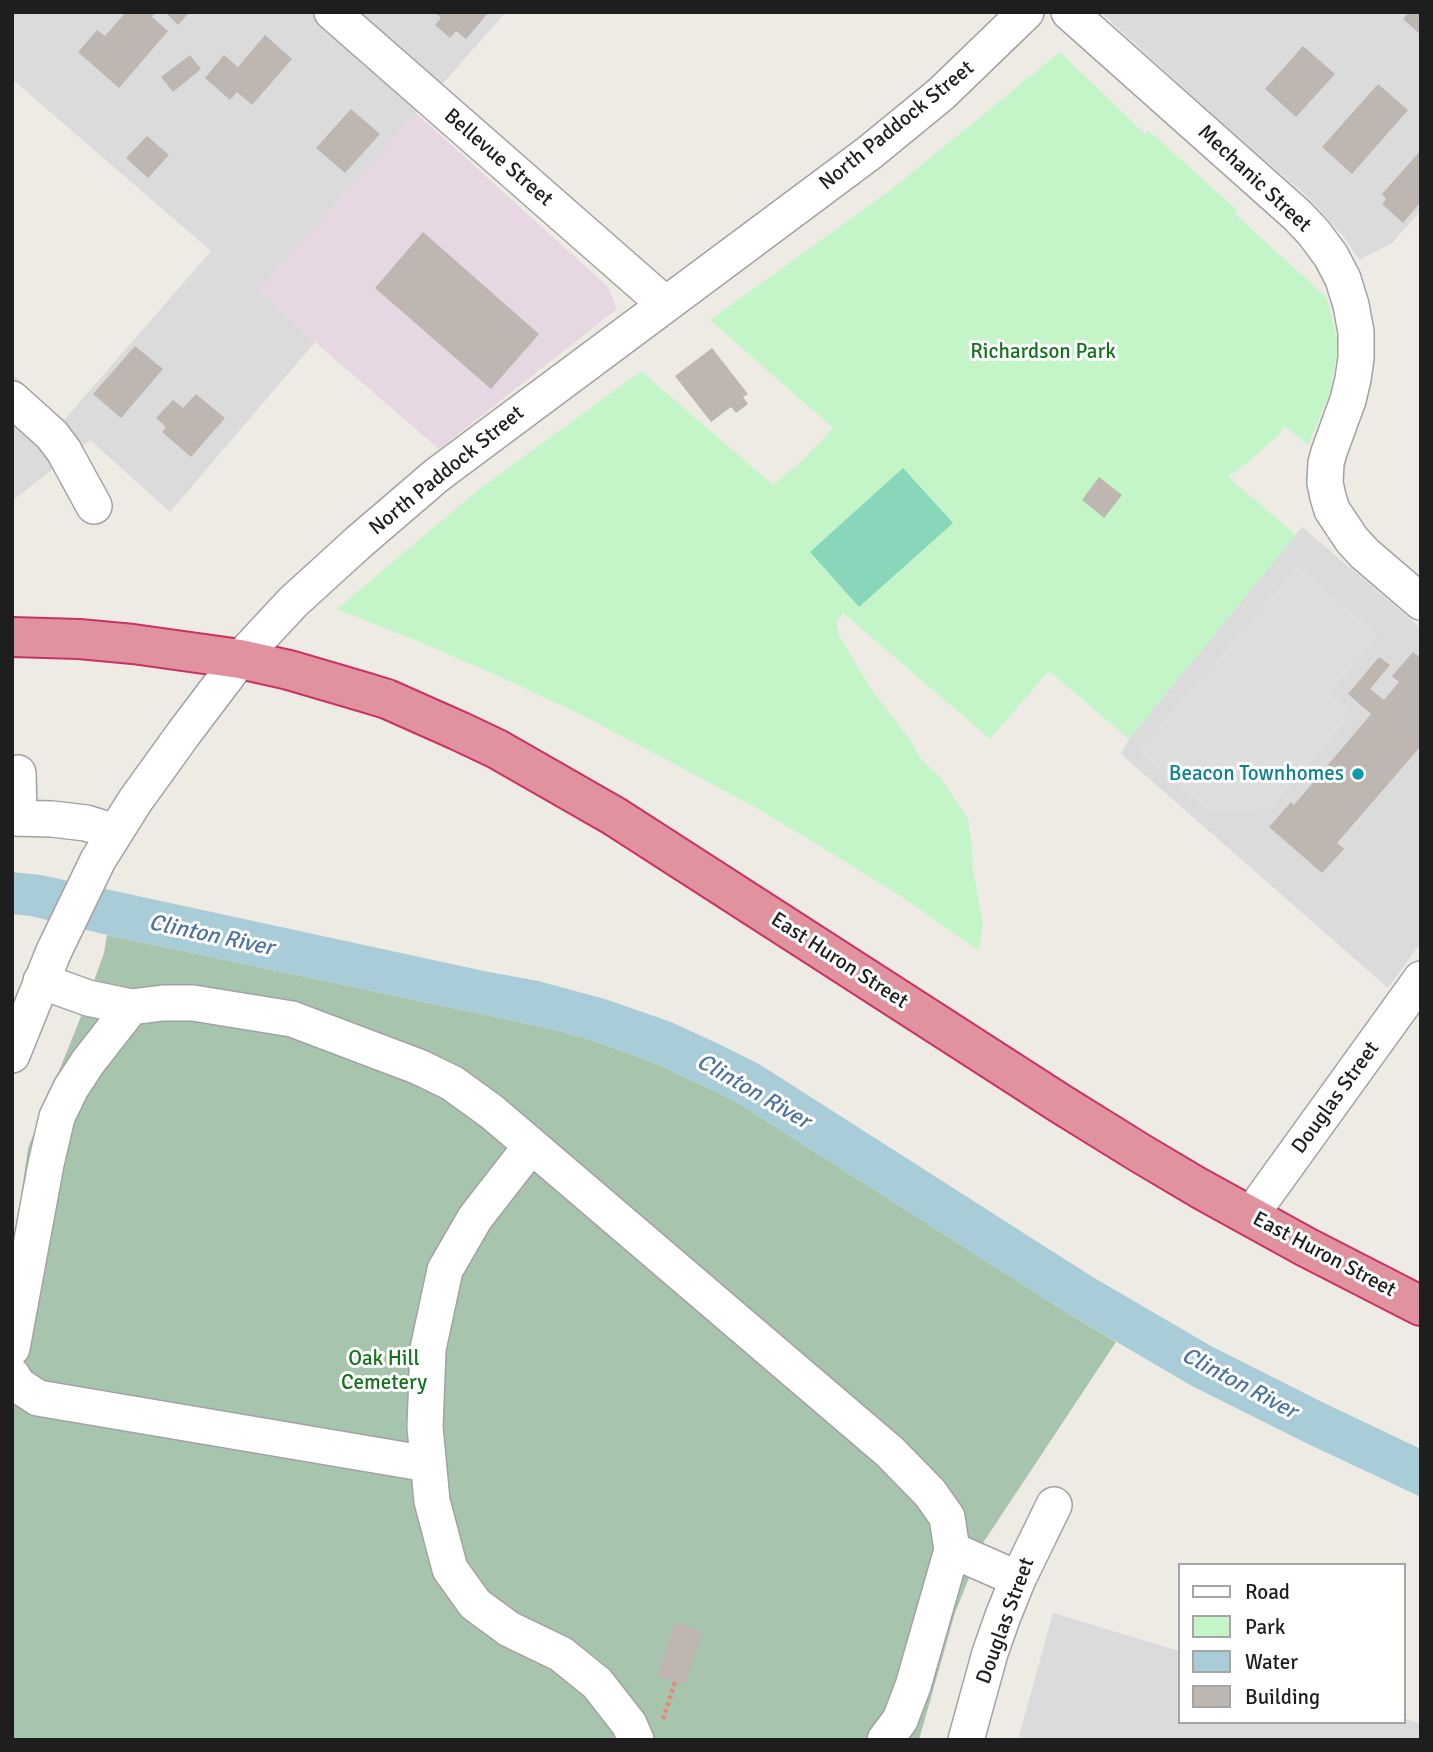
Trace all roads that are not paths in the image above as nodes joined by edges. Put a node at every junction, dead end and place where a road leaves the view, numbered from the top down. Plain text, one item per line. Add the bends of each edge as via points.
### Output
1 (332, 12) edge
2 (1026, 12) edge
3 (1069, 12) edge
4 (665, 304) junction
5 (12, 399) edge
6 (94, 506) dead end
7 (1421, 602) edge
8 (12, 638) edge
9 (240, 659) junction
10 (18, 773) dead end
11 (16, 818) edge
12 (107, 846) junction
13 (47, 966) junction
14 (1421, 979) edge
15 (131, 1007) junction
16 (12, 1055) edge
17 (531, 1146) junction
18 (1250, 1216) junction
19 (1421, 1306) edge
20 (12, 1348) edge
21 (12, 1375) edge
22 (428, 1464) junction
23 (1054, 1505) dead end
24 (952, 1550) junction
25 (1018, 1579) junction
26 (648, 1734) edge
27 (885, 1740) edge
28 (966, 1740) edge

1 - 4 street, Bellevue Street
2 - 4 street, North Paddock Street via 941,94 869,153
3 - 7 street, Mechanic Street via 1297,215 1331,256 1351,305 1356,358 1348,400 1326,464 1328,497 1352,540
4 - 9 street, North Paddock Street via 405,501 305,590
5 - 6 street via 52,435
8 - 9 highway, East Huron Street via 79,639
9 - 12 street, North Paddock Street via 159,765
9 - 18 highway, East Huron Street via 387,699 497,749 614,816 1061,1104
10 - 11 street
11 - 12 street via 86,824
12 - 13 street, North Paddock Street
13 - 15 street via 88,998
13 - 16 street, North Paddock Street
14 - 18 street, Douglas Street
15 - 17 street via 193,1003 292,1019 452,1083
15 - 20 street via 88,1062 57,1117
17 - 22 street via 475,1218 445,1270 428,1349
17 - 24 street via 890,1452 947,1517
18 - 19 highway, East Huron Street
21 - 22 street via 37,1398
22 - 26 street via 432,1501 450,1569 475,1604 509,1629 561,1654 597,1683 629,1724
23 - 25 street, Douglas Street
24 - 25 street
24 - 27 street via 913,1686 900,1720
25 - 28 street, Douglas Street via 990,1653

